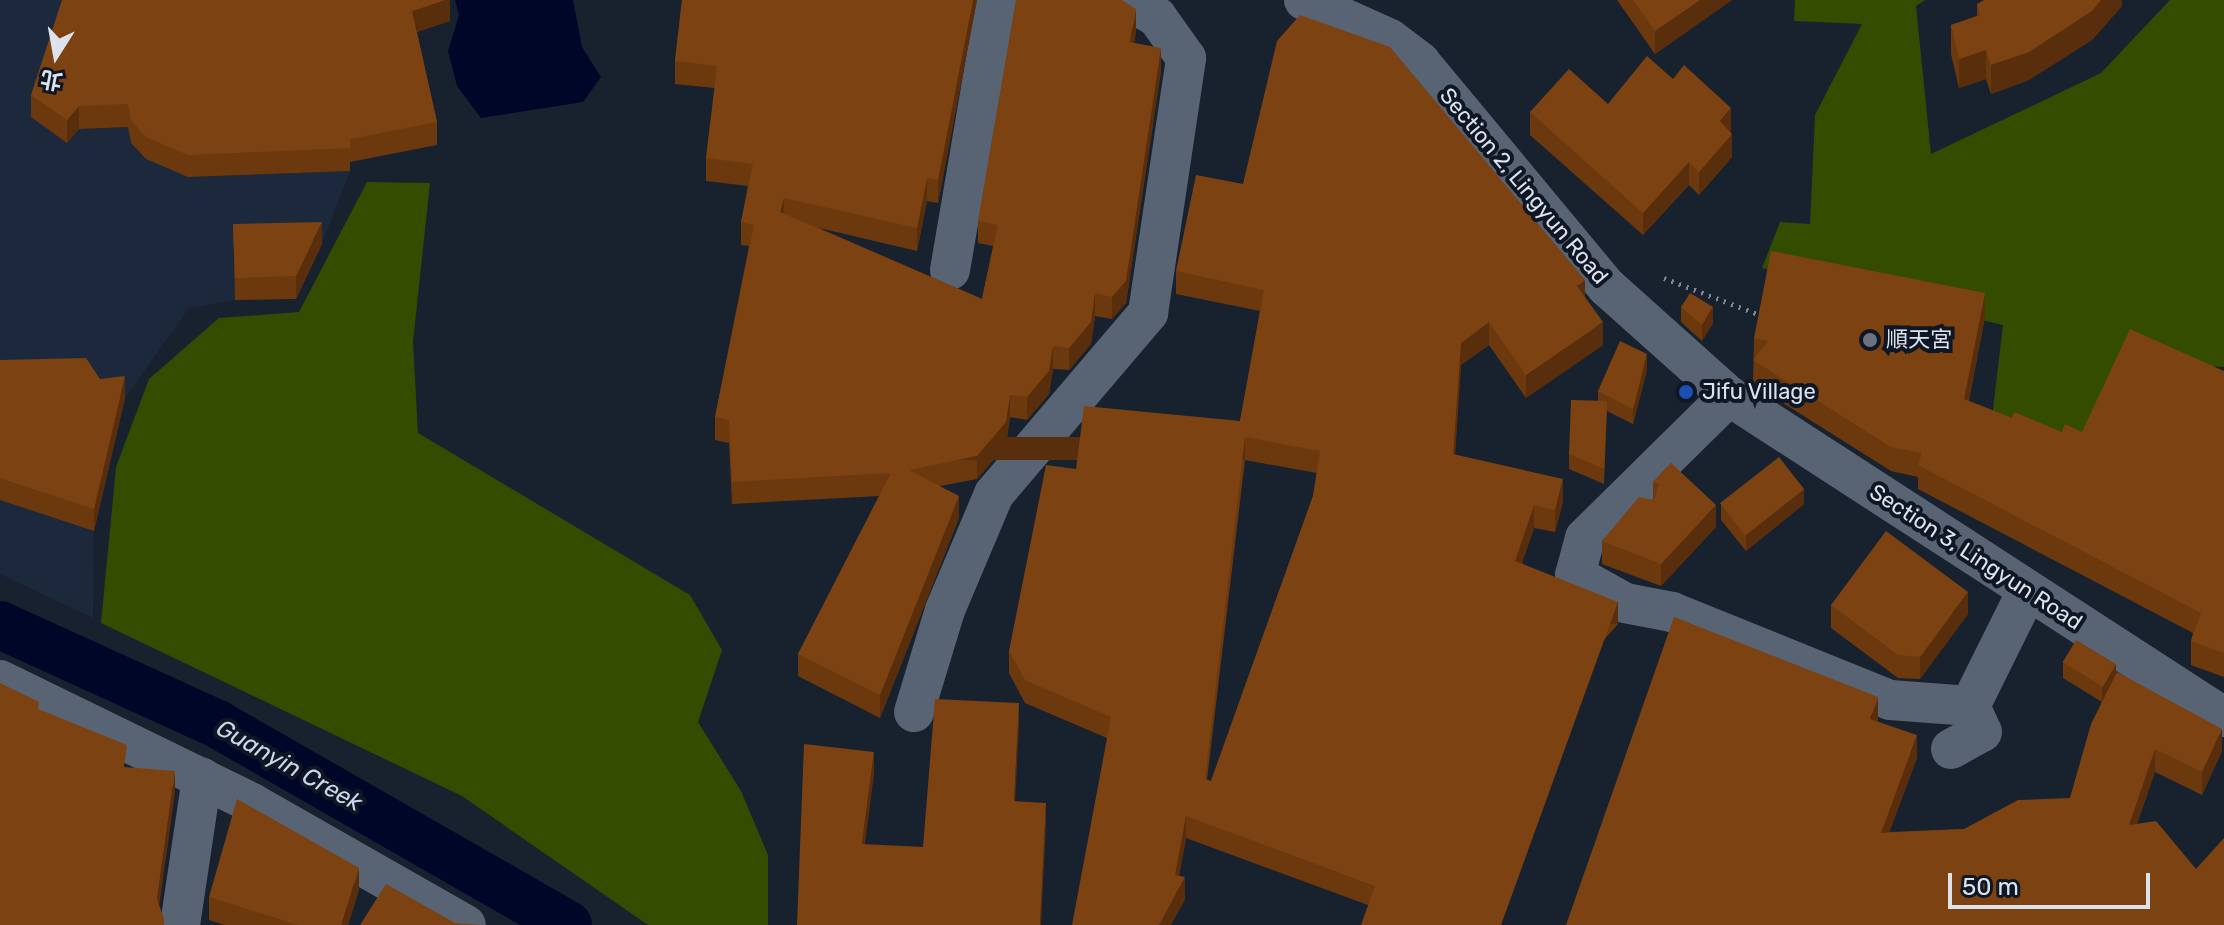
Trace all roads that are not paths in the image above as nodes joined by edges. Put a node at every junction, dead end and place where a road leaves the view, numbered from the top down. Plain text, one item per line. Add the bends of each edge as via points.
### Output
1 (996, 0) edge
2 (1126, 0) edge
3 (1304, 0) edge
4 (950, 270) dead end
5 (1729, 396) junction
6 (2027, 591) junction
7 (0, 680) edge
8 (1970, 706) junction
9 (914, 712) dead end
10 (2224, 717) edge
11 (1951, 749) dead end
12 (202, 778) junction
13 (180, 925) edge
14 (466, 925) edge

1 - 4 street
2 - 9 street via 1157,17 1186,58 1148,313 994,494 945,610
3 - 5 street, Section 2, Lingyun Road via 1390,39 1420,62 1607,287
5 - 6 street, Section 3, Lingyun Road
5 - 8 street via 1585,538 1575,575 1625,603 1672,612 1890,700
6 - 8 street
6 - 10 street, Section 3, Lingyun Road
7 - 12 street
8 - 11 street via 1982,732
12 - 13 street
12 - 14 street

